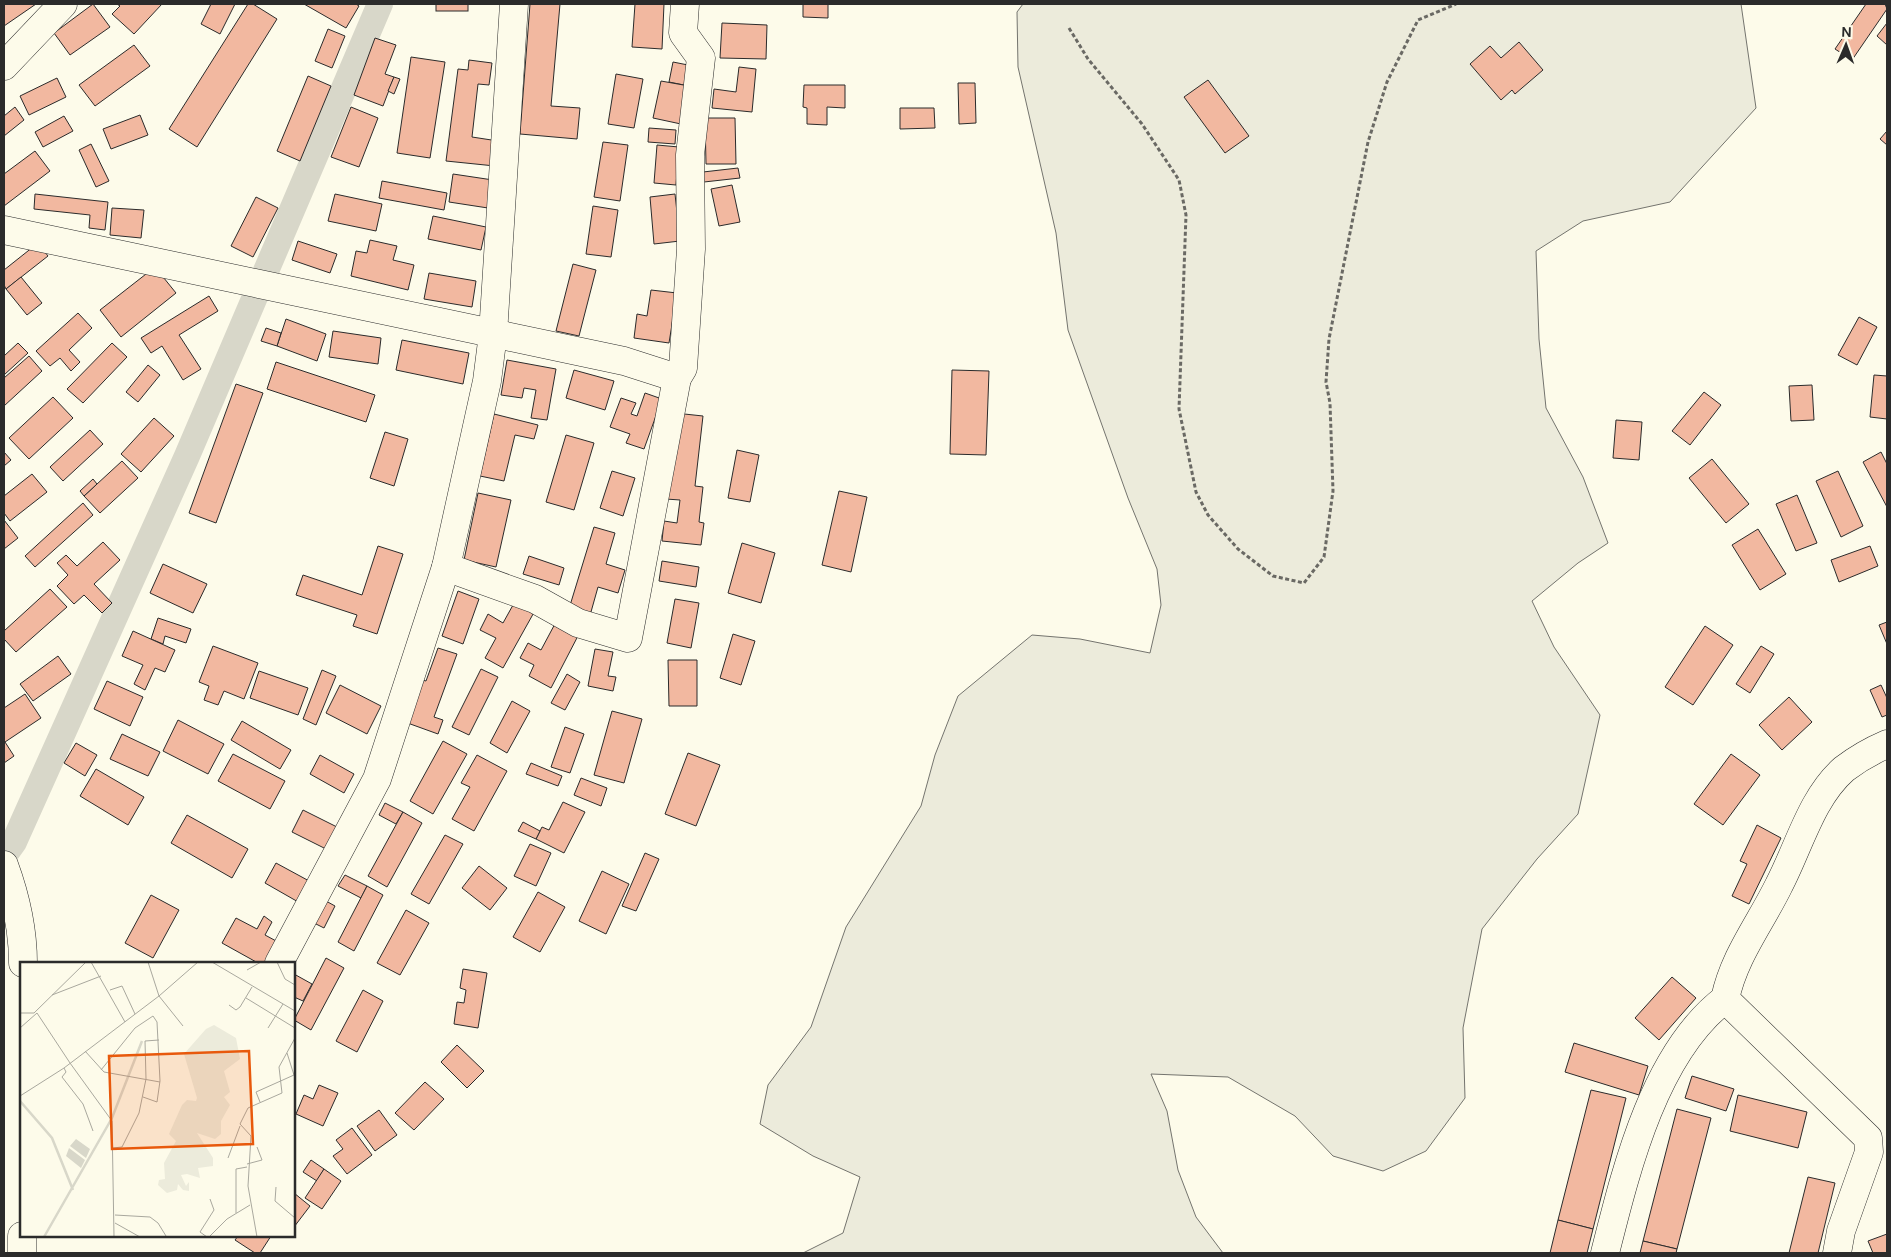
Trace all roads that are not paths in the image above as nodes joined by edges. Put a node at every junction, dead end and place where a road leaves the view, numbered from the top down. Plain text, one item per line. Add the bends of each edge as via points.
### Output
1 (63, 4) edge
2 (514, 4) edge
3 (685, 4) edge
4 (4, 66) edge
5 (4, 230) edge
6 (493, 334) junction
7 (677, 378) junction
8 (446, 567) junction
9 (1887, 744) edge
10 (4, 865) edge
11 (23, 962) edge
12 (280, 962) edge
13 (1725, 999) junction
14 (1605, 1253) edge
15 (1837, 1253) edge

1 - 4 street
2 - 6 street
3 - 7 street via 682,33 701,58 690,155 691,249 683,368
5 - 6 street
6 - 7 street via 624,361
6 - 8 street
7 - 8 street via 628,638 578,623 535,599
8 - 12 street via 377,778
9 - 13 street via 1844,770 1819,799 1779,886 1738,956
10 - 11 street via 23,947
13 - 14 street via 1706,1014 1668,1069 1641,1126
13 - 15 street via 1868,1138 1870,1152 1841,1231

